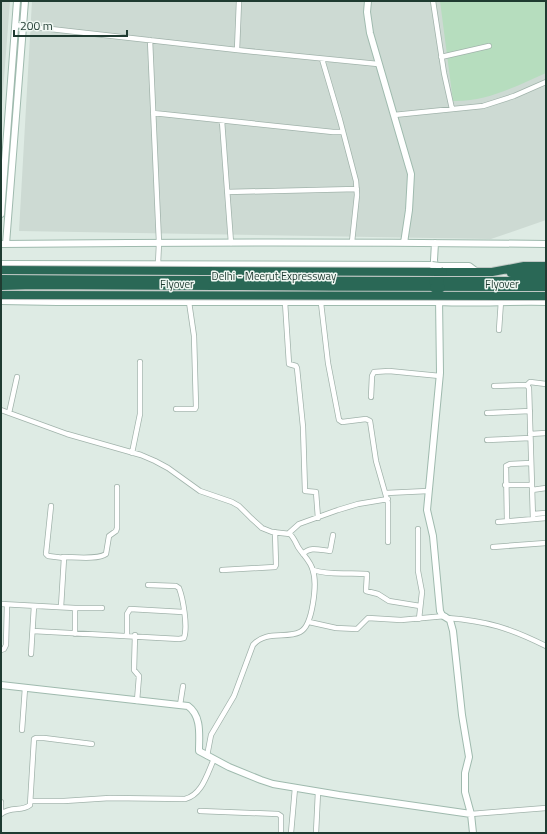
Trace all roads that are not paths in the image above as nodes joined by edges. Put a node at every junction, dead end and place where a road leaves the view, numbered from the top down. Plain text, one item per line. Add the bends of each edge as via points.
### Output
1 (17, 1) edge
2 (25, 1) edge
3 (239, 1) edge
4 (368, 1) edge
5 (433, 1) edge
6 (15, 25) junction
7 (23, 26) junction
8 (150, 40) junction
9 (489, 46) dead end
10 (237, 50) junction
11 (441, 57) junction
12 (322, 59) junction
13 (378, 64) junction
14 (546, 82) edge
15 (452, 109) junction
16 (153, 113) junction
17 (394, 115) junction
18 (222, 121) junction
19 (343, 132) junction
20 (357, 189) junction
21 (227, 192) junction
22 (1, 214) edge
23 (231, 242) junction
24 (352, 242) junction
25 (435, 242) junction
26 (159, 243) junction
27 (404, 243) junction
28 (3, 244) edge
29 (546, 244) edge
30 (1, 264) edge
31 (158, 264) junction
32 (219, 264) junction
33 (231, 264) junction
34 (546, 266) edge
35 (438, 268) junction
36 (1, 270) edge
37 (492, 272) junction
38 (546, 273) edge
39 (1, 279) edge
40 (546, 282) edge
41 (213, 283) junction
42 (437, 285) junction
43 (1, 286) edge
44 (546, 289) edge
45 (1, 295) edge
46 (546, 296) edge
47 (1, 301) edge
48 (501, 301) junction
49 (189, 302) junction
50 (219, 302) junction
51 (230, 302) junction
52 (285, 302) junction
53 (321, 302) junction
54 (439, 302) junction
55 (546, 302) edge
56 (499, 330) dead end
57 (140, 362) dead end
58 (440, 376) junction
59 (17, 377) dead end
60 (546, 384) edge
61 (528, 385) junction
62 (494, 386) dead end
63 (371, 397) dead end
64 (176, 409) dead end
65 (1, 410) edge
66 (530, 411) junction
67 (9, 413) junction
68 (487, 413) dead end
69 (546, 433) edge
70 (530, 436) junction
71 (487, 440) dead end
72 (132, 453) junction
73 (531, 463) junction
74 (505, 485) junction
75 (117, 487) dead end
76 (532, 487) junction
77 (546, 488) edge
78 (428, 491) junction
79 (386, 493) junction
80 (388, 499) junction
81 (52, 506) dead end
82 (546, 513) edge
83 (533, 516) junction
84 (318, 518) junction
85 (546, 518) edge
86 (507, 521) junction
87 (498, 522) dead end
88 (418, 529) dead end
89 (274, 532) junction
90 (288, 533) junction
91 (332, 535) dead end
92 (388, 542) dead end
93 (546, 543) edge
94 (493, 547) dead end
95 (303, 554) junction
96 (63, 557) junction
97 (222, 570) dead end
98 (313, 570) junction
99 (148, 586) dead end
100 (1, 604) edge
101 (7, 605) junction
102 (34, 606) junction
103 (61, 606) junction
104 (420, 606) junction
105 (75, 608) junction
106 (102, 608) dead end
107 (184, 612) junction
108 (446, 617) junction
109 (419, 618) junction
110 (309, 622) junction
111 (33, 631) junction
112 (75, 634) junction
113 (127, 635) junction
114 (135, 636) junction
115 (546, 646) edge
116 (1, 650) edge
117 (31, 654) dead end
118 (1, 686) edge
119 (182, 686) dead end
120 (25, 688) junction
121 (137, 701) junction
122 (180, 705) junction
123 (22, 730) dead end
124 (92, 744) dead end
125 (207, 756) junction
126 (214, 759) junction
127 (296, 788) junction
128 (318, 792) junction
129 (30, 801) junction
130 (1, 802) edge
131 (546, 808) edge
132 (200, 812) dead end
133 (1, 814) edge
134 (471, 814) junction
135 (281, 833) edge
136 (291, 833) edge
137 (316, 833) edge
138 (473, 833) edge

1 - 6 street
2 - 7 street
3 - 10 street
4 - 13 street via 368,23
5 - 11 street
6 - 7 street
6 - 22 street
7 - 8 street
7 - 28 street
8 - 10 street
8 - 16 street
9 - 11 street
10 - 12 street
11 - 15 street
12 - 13 street
12 - 19 street
13 - 17 street
14 - 15 street via 483,106
15 - 17 street
16 - 18 street
16 - 26 street
17 - 27 street via 411,174
18 - 19 street
18 - 21 street
19 - 20 street
20 - 21 street
20 - 24 street
21 - 23 street
23 - 24 street
23 - 26 street
24 - 27 street
25 - 27 street
25 - 29 street
25 - 54 street via 434,260
26 - 28 street
26 - 31 street
30 - 31 street
31 - 32 street
32 - 33 street
32 - 50 street
33 - 35 street
33 - 51 street
34 - 37 highway via 524,266
35 - 36 highway, Flyover, bridge
35 - 37 highway, Flyover
37 - 38 highway, Flyover
39 - 41 highway, Delhi - Meerut Expressway
40 - 42 highway, Delhi - Meerut Expressway
41 - 42 highway, Delhi - Meerut Expressway, bridge
41 - 43 highway, Delhi - Meerut Expressway
42 - 44 highway, Delhi - Meerut Expressway
45 - 46 highway, Flyover, bridge
47 - 49 street
48 - 54 street
48 - 55 street
48 - 56 street
49 - 50 street
49 - 64 street via 194,336 196,407 192,410
50 - 51 street
51 - 52 street
52 - 53 street
52 - 84 street via 289,364 296,366 303,422 306,491 316,491
53 - 54 street
53 - 79 street via 328,364 339,420 342,422 369,419 376,460
54 - 58 street
57 - 72 street via 140,414
58 - 63 street via 374,372
58 - 78 street
59 - 67 street
60 - 61 street via 530,382
61 - 62 street
61 - 66 street
65 - 67 street
66 - 68 street
66 - 70 street
67 - 72 street via 67,434
69 - 70 street
70 - 71 street
70 - 73 street
72 - 89 street via 162,465 200,490 232,502 258,525
73 - 74 street via 507,465
73 - 76 street
74 - 76 street
74 - 86 street
75 - 96 street via 117,530 109,536 106,554 95,557
76 - 77 street
76 - 83 street
78 - 79 street
78 - 108 street via 427,510 440,611
79 - 80 street
80 - 84 street via 354,505
80 - 92 street
81 - 96 street via 46,554
82 - 83 street
83 - 85 street
83 - 86 street
84 - 90 street via 299,524
86 - 87 street
88 - 104 street via 418,571 422,592
89 - 90 street
89 - 97 street via 275,567
90 - 95 street via 292,535
91 - 95 street via 330,551 311,549
93 - 94 street
95 - 98 street
96 - 103 street
98 - 104 street via 328,574 367,574 366,591 378,594 389,601
98 - 110 street
99 - 107 street via 178,586
100 - 101 street
101 - 102 street
101 - 116 street via 6,645
102 - 103 street
102 - 111 street
103 - 105 street
104 - 109 street
105 - 106 street
105 - 112 street
107 - 113 street via 130,609 127,614
107 - 114 street via 184,638
108 - 109 street
108 - 115 street via 491,623
108 - 134 street via 451,622 453,631 468,748 464,782
109 - 110 street via 368,618 357,629 336,628
110 - 125 street via 300,632 264,638 253,644 234,696 211,735
111 - 112 street
111 - 117 street
112 - 113 street
113 - 114 street
114 - 121 street via 134,670 139,676
118 - 120 street
119 - 122 street
120 - 121 street
120 - 123 street
121 - 122 street
122 - 125 street via 188,706 192,710 200,731 199,751
124 - 129 street via 34,739
125 - 126 street
126 - 127 street via 263,781
126 - 129 street via 198,792 194,797 186,799
127 - 128 street
127 - 136 street
128 - 134 street
128 - 137 street
129 - 133 street via 27,807 9,809
130 - 133 street
131 - 134 street
132 - 135 street via 278,814 282,821
134 - 138 street

